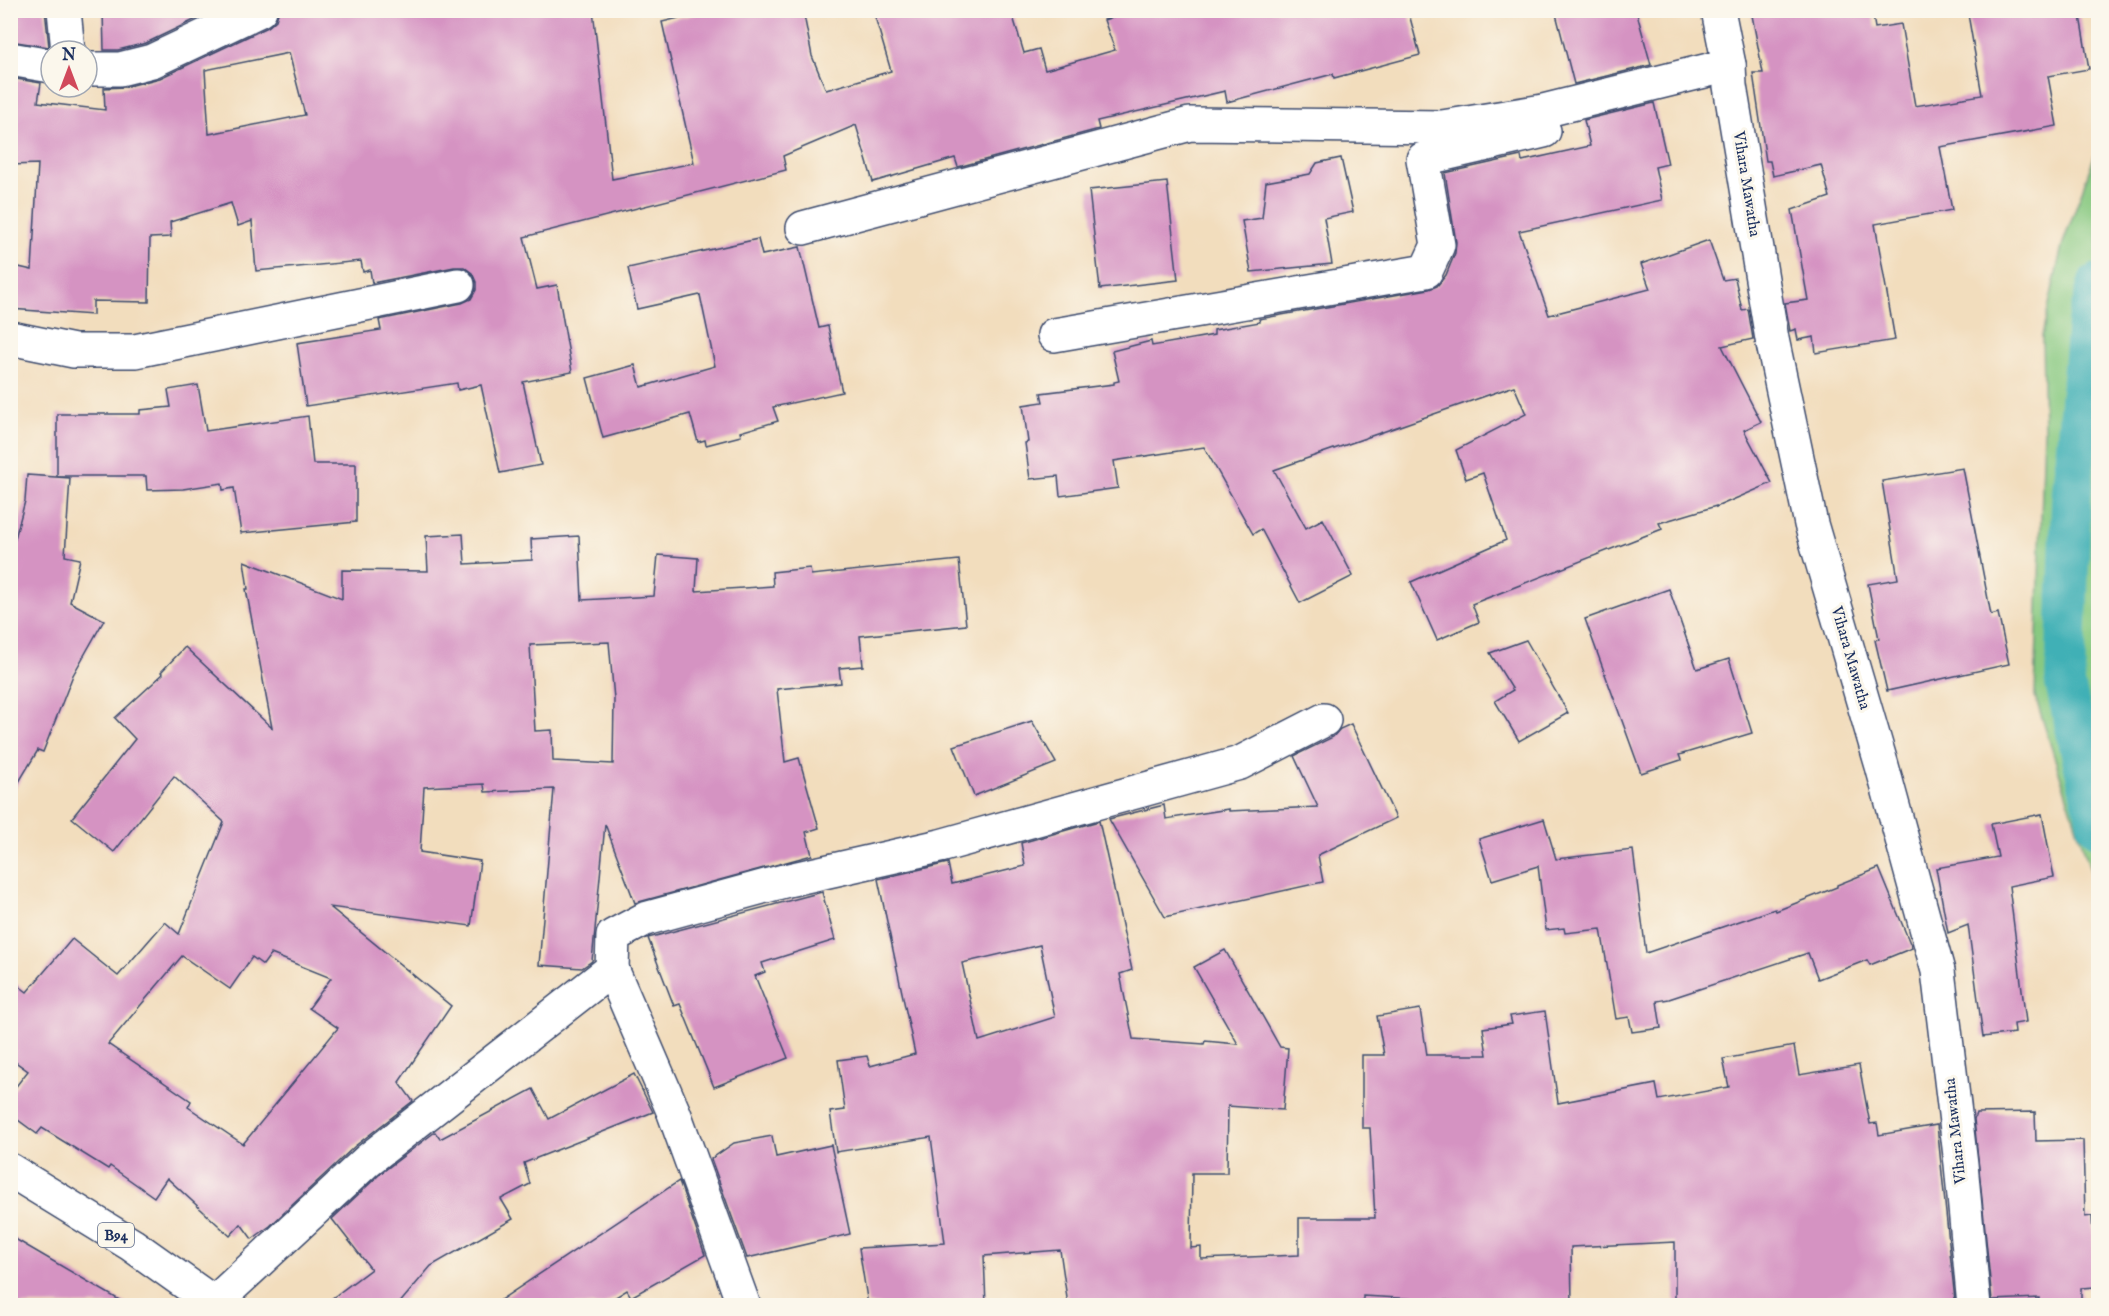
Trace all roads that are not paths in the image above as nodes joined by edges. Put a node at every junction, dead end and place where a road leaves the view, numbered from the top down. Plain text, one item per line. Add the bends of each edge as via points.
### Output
1 (64, 10) edge
2 (260, 10) edge
3 (1718, 10) edge
4 (67, 39) edge
5 (10, 59) edge
6 (39, 64) edge
7 (99, 69) edge
8 (1730, 75) junction
9 (803, 228) dead end
10 (458, 285) dead end
11 (1054, 335) dead end
12 (10, 338) edge
13 (1324, 720) dead end
14 (612, 969) junction
15 (10, 1170) edge
16 (216, 1304) edge
17 (744, 1305) edge
18 (1974, 1305) edge

1 - 4 street
2 - 7 street via 152,61 120,69
3 - 8 street, Vihara Mawatha
5 - 6 street
8 - 9 street via 1442,127 1190,124
8 - 11 street via 1423,159 1438,245 1426,271
8 - 18 street, Vihara Mawatha via 1772,339 1811,524 1938,971
10 - 12 street via 135,351 74,351
13 - 14 street via 1240,763 940,846 784,881 645,919 613,936
14 - 16 street via 368,1160
14 - 17 street via 674,1113
15 - 16 street, B94 via 132,1245

